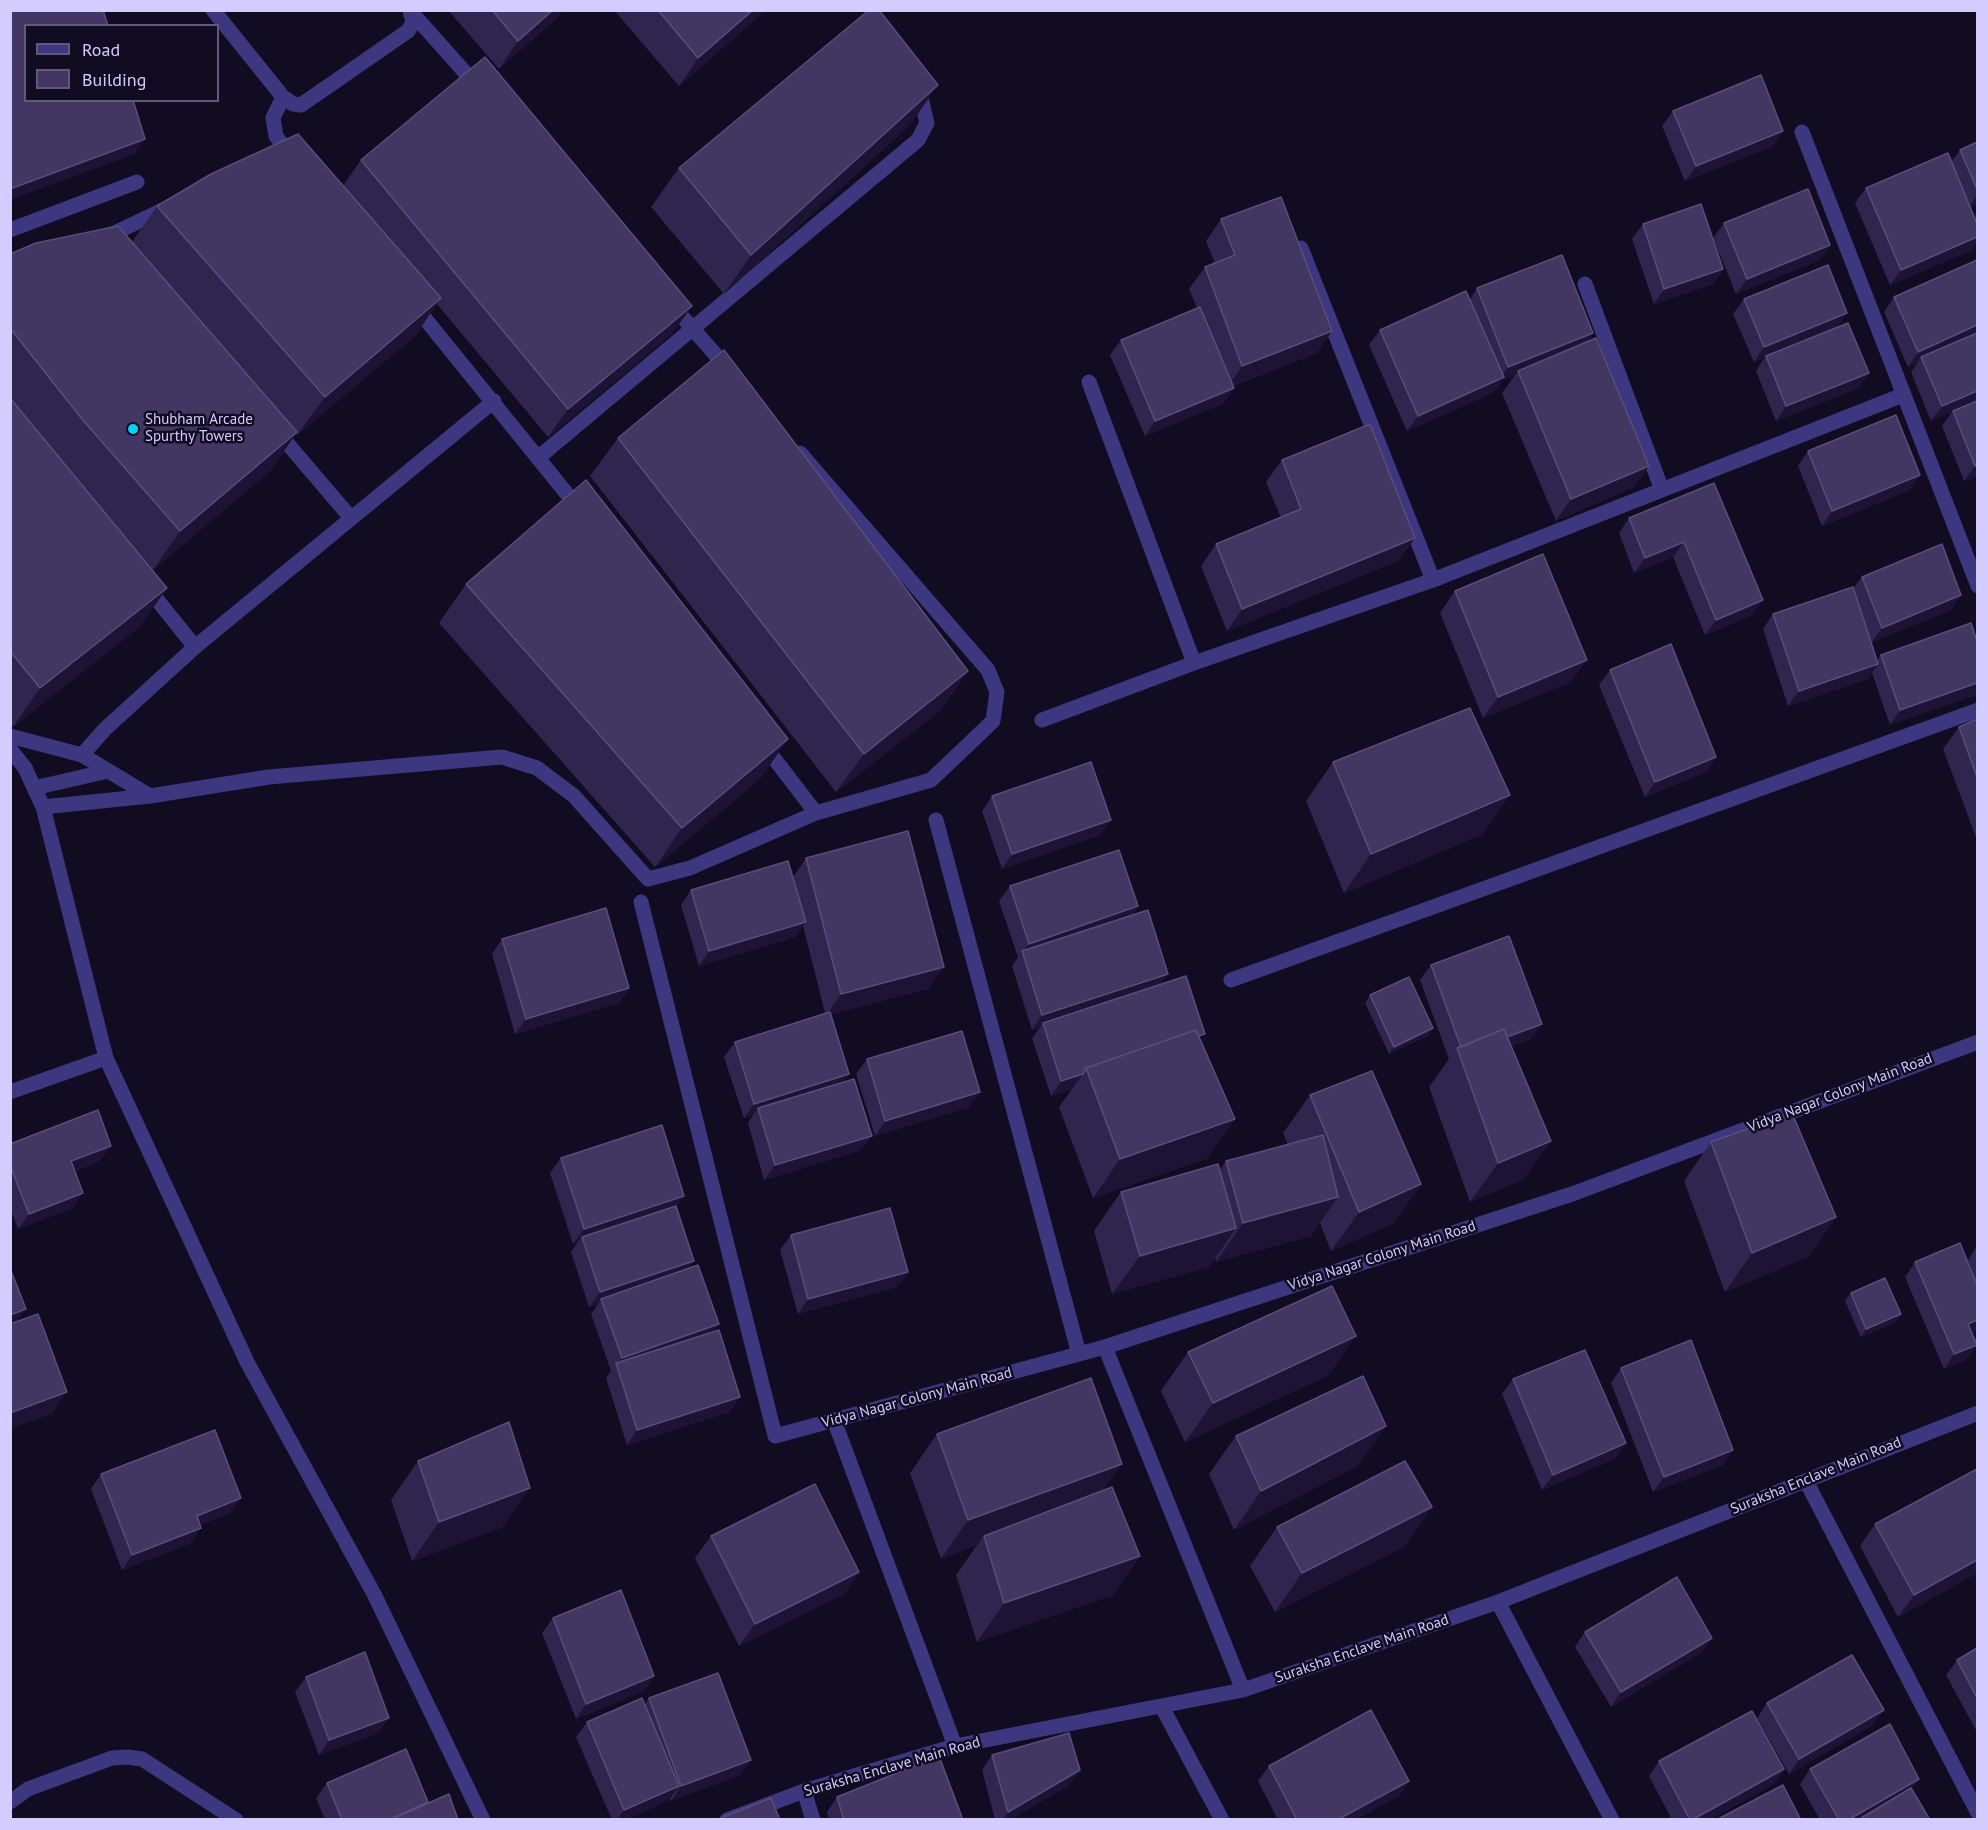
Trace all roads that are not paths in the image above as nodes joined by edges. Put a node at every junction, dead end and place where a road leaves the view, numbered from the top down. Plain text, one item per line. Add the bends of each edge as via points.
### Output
1 (213, 10) edge
2 (412, 12) edge
3 (903, 75) edge
4 (283, 97) junction
5 (491, 102) edge
6 (1802, 132) dead end
7 (300, 168) edge
8 (137, 182) dead end
9 (182, 200) edge
10 (10, 230) edge
11 (88, 244) edge
12 (1301, 248) edge
13 (1585, 284) dead end
14 (405, 293) edge
15 (662, 294) edge
16 (693, 329) junction
17 (1089, 382) dead end
18 (740, 383) edge
19 (1904, 395) junction
20 (494, 401) junction
21 (266, 418) edge
22 (786, 436) edge
23 (539, 457) junction
24 (1662, 490) junction
25 (351, 518) junction
26 (590, 522) edge
27 (136, 574) edge
28 (1432, 580) junction
29 (1977, 586) edge
30 (195, 646) junction
31 (1194, 663) junction
32 (1977, 710) edge
33 (1042, 720) dead end
34 (751, 728) edge
35 (10, 736) edge
36 (10, 749) edge
37 (82, 755) junction
38 (108, 771) junction
39 (34, 788) junction
40 (150, 796) junction
41 (43, 807) junction
42 (816, 813) junction
43 (936, 820) dead end
44 (641, 902) dead end
45 (1231, 980) dead end
46 (1977, 1042) edge
47 (106, 1058) junction
48 (10, 1092) edge
49 (1105, 1347) junction
50 (1079, 1354) junction
51 (1977, 1413) edge
52 (834, 1420) junction
53 (1806, 1481) junction
54 (1498, 1602) junction
55 (1243, 1690) junction
56 (1162, 1707) junction
57 (955, 1746) junction
58 (804, 1791) junction
59 (10, 1802) edge
60 (1977, 1813) edge
61 (236, 1820) edge
62 (483, 1820) edge
63 (727, 1820) edge
64 (813, 1820) edge
65 (1222, 1820) edge
66 (1612, 1820) edge

1 - 4 street
2 - 4 street via 413,23 408,31 302,105
2 - 5 street
3 - 16 street via 922,102 927,123 918,140
4 - 7 street via 273,118 280,153
6 - 19 street
8 - 10 street
9 - 11 street via 113,240
12 - 28 street
13 - 24 street
14 - 20 street
15 - 16 street
16 - 18 street
16 - 23 street
17 - 31 street
19 - 24 street
19 - 29 street
20 - 23 street
20 - 25 street
21 - 25 street
22 - 42 street via 988,670 997,692 993,721 931,780
23 - 26 street
24 - 28 street
25 - 30 street
27 - 30 street
28 - 31 street
30 - 37 street
31 - 33 street
32 - 45 street
34 - 42 street
35 - 37 street
36 - 39 street
37 - 38 street
38 - 39 street
38 - 40 street
39 - 41 street
40 - 41 street
40 - 42 street via 269,777 502,757 537,768 574,796 648,879 690,868
41 - 47 street
43 - 50 street
44 - 52 street, Vidya Nagar Colony Main Road via 775,1436
46 - 49 street, Vidya Nagar Colony Main Road via 1575,1193
47 - 48 street
47 - 62 street via 247,1362 374,1594
49 - 50 street, Vidya Nagar Colony Main Road
49 - 55 street
50 - 52 street, Vidya Nagar Colony Main Road
51 - 53 street, Suraksha Enclave Main Road
52 - 57 street
53 - 54 street, Suraksha Enclave Main Road
53 - 60 street
54 - 55 street, Suraksha Enclave Main Road
54 - 66 street
55 - 56 street, Suraksha Enclave Main Road
56 - 57 street, Suraksha Enclave Main Road
56 - 65 street
57 - 58 street, Suraksha Enclave Main Road
58 - 63 street, Suraksha Enclave Main Road
58 - 64 street
59 - 61 street via 28,1790 112,1758 128,1757 142,1759

